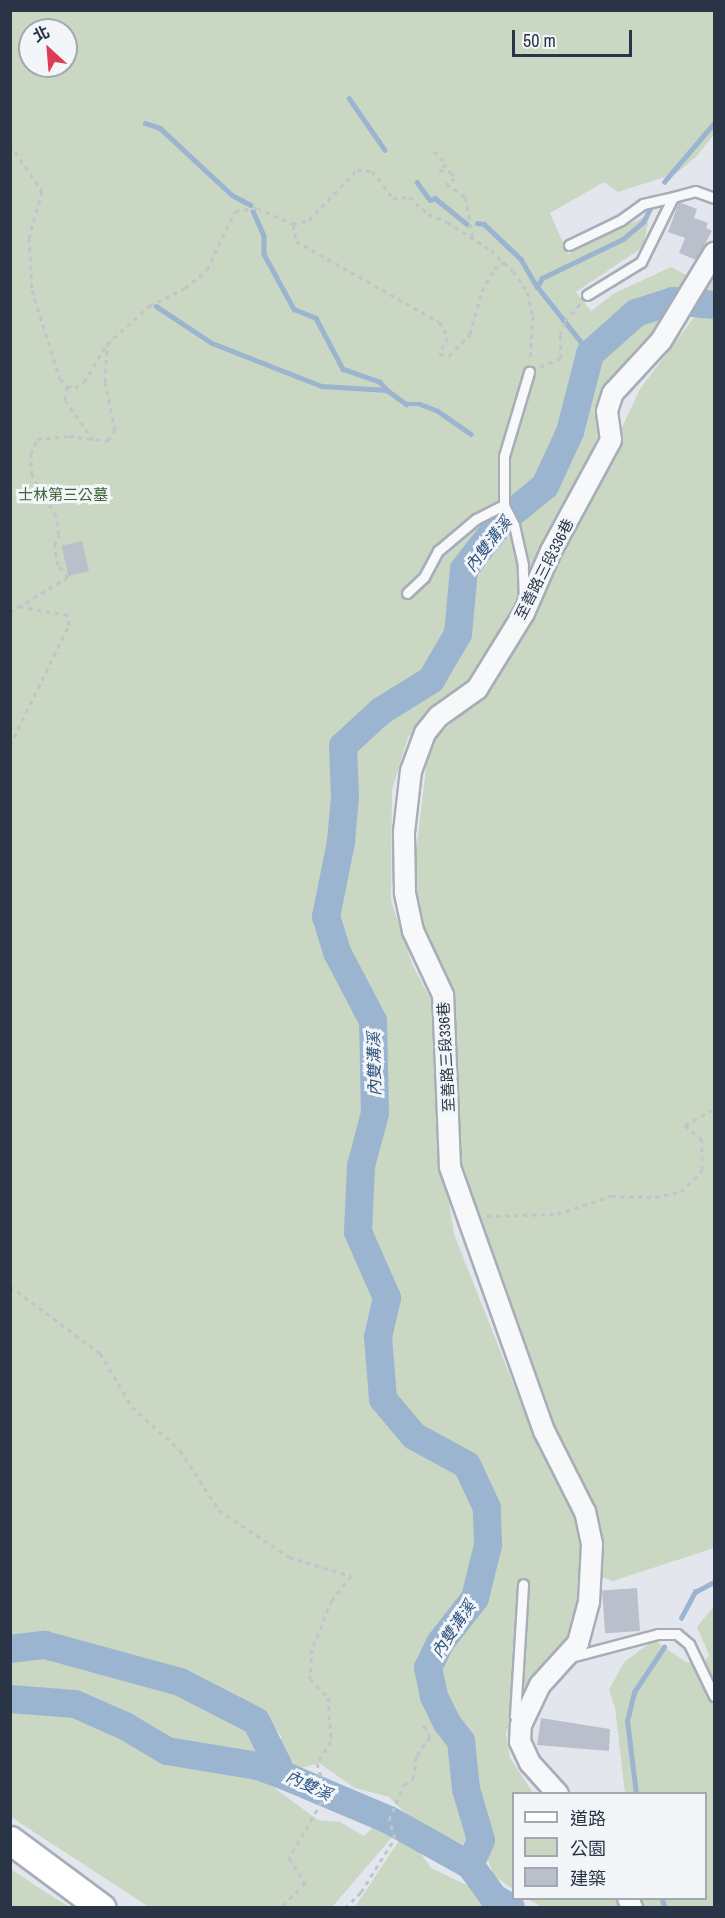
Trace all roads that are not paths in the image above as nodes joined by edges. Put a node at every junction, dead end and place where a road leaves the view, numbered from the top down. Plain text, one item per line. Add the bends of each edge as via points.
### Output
1 (673, 197) junction
2 (714, 198) edge
3 (569, 245) dead end
4 (714, 253) edge
5 (587, 295) road end
6 (529, 372) road end
7 (504, 505) junction
8 (407, 593) dead end
9 (524, 613) junction
10 (523, 1584) dead end
11 (563, 1660) junction
12 (714, 1696) edge
13 (521, 1725) junction
14 (556, 1792) edge
15 (10, 1840) edge
16 (102, 1908) edge

1 - 2 lane via 694,191
1 - 3 lane via 643,204 621,220
1 - 5 lane via 641,262
4 - 9 street, 至善路三段336巷 via 678,318 613,393 608,411 611,440 551,551
6 - 7 lane via 504,456
7 - 8 lane via 476,519 438,551 424,578
7 - 9 lane via 514,525 523,565
9 - 11 street, 至善路三段336巷 via 477,689 439,716 425,733 411,771 404,832 405,892 413,931 443,995 450,1167 544,1431 585,1512 592,1544 589,1602 578,1643
10 - 13 lane via 514,1716
11 - 12 lane via 657,1634 677,1634 689,1644
11 - 13 street, 至善路三段336巷 via 540,1685
13 - 14 street via 520,1742 530,1763
15 - 16 street

